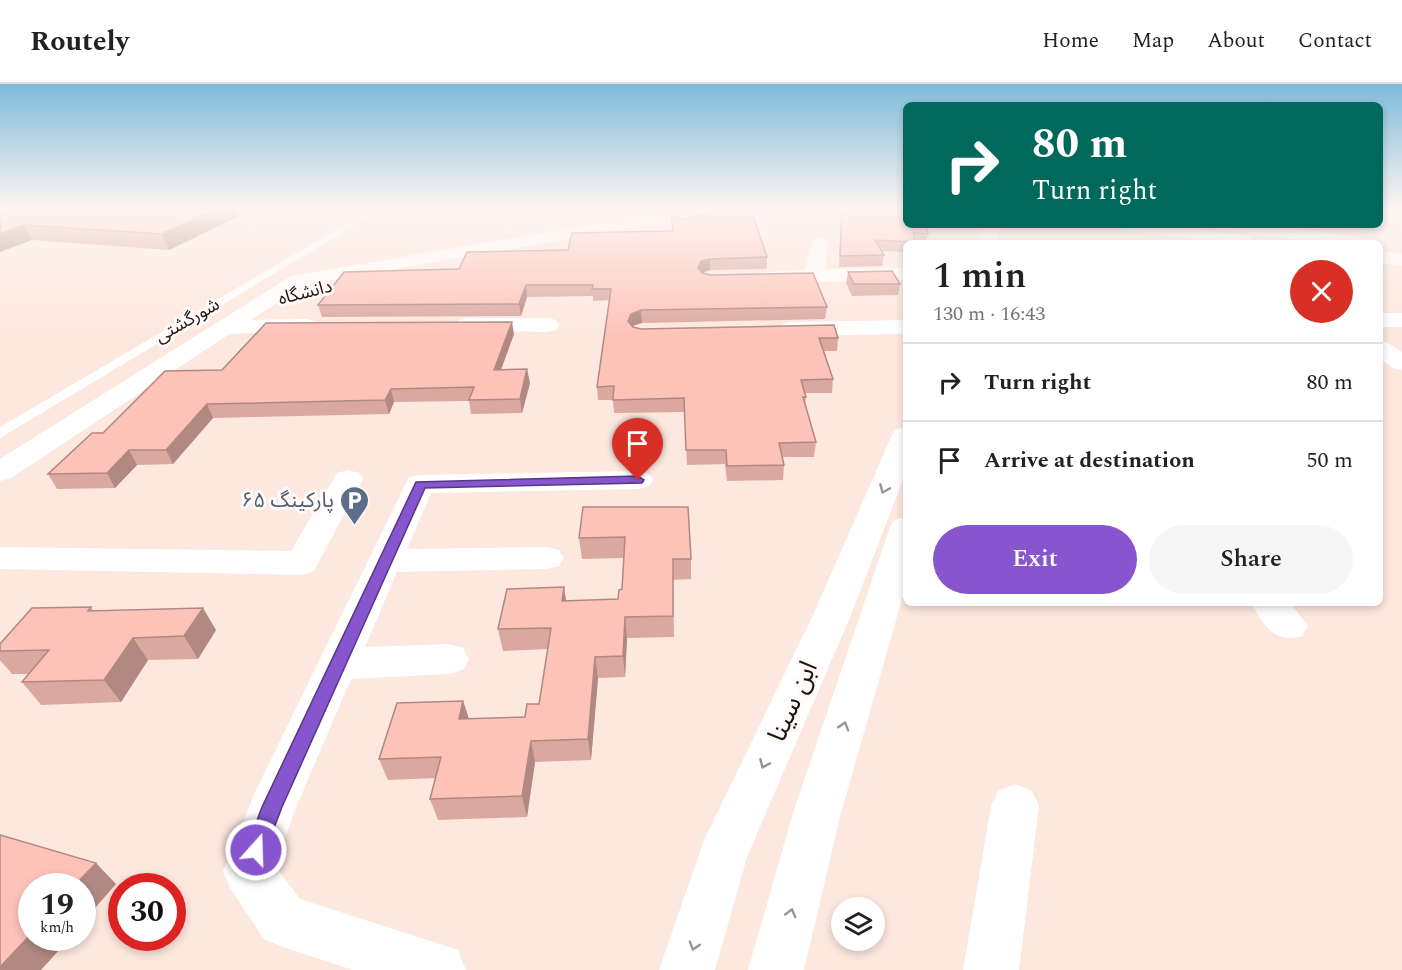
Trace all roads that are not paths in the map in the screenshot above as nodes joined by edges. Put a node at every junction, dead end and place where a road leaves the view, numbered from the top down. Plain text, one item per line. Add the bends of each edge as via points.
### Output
1 (306, 251) edge
2 (465, 251) edge
3 (523, 251) edge
4 (818, 251) edge
5 (1383, 257) edge
6 (1402, 260) edge
7 (903, 274) edge
8 (814, 276) junction
9 (756, 277) edge
10 (262, 303) junction
11 (1383, 320) edge
12 (1402, 320) edge
13 (548, 325) dead end
14 (333, 326) edge
15 (441, 326) edge
16 (225, 327) junction
17 (903, 327) edge
18 (768, 330) edge
19 (1383, 350) edge
20 (1402, 363) edge
21 (0, 433) edge
22 (903, 442) edge
23 (0, 472) edge
24 (348, 479) dead end
25 (638, 480) dead end
26 (903, 537) edge
27 (0, 558) edge
28 (547, 558) dead end
29 (385, 561) junction
30 (449, 658) dead end
31 (338, 664) junction
32 (1015, 806) dead end
33 (438, 970) edge
34 (687, 970) edge
35 (776, 970) edge
36 (991, 970) edge

1 - 21 lane, شورگشتی
2 - 10 street, دانشگاه via 298,280
3 - 10 street, دانشگاه via 317,288
4 - 8 street
5 - 6 street
7 - 8 street
8 - 9 street
10 - 16 street
11 - 12 street
13 - 15 street
14 - 16 street
16 - 23 street
17 - 18 street
19 - 20 street
22 -> 34 street, ابن سینا via 832,615 722,857
24 - 27 street via 302,563
25 - 29 street via 420,484
35 -> 26 street via 818,813
28 - 29 street
29 - 31 street
30 - 31 street
31 - 33 street via 272,807 248,871 283,920
32 - 36 street

